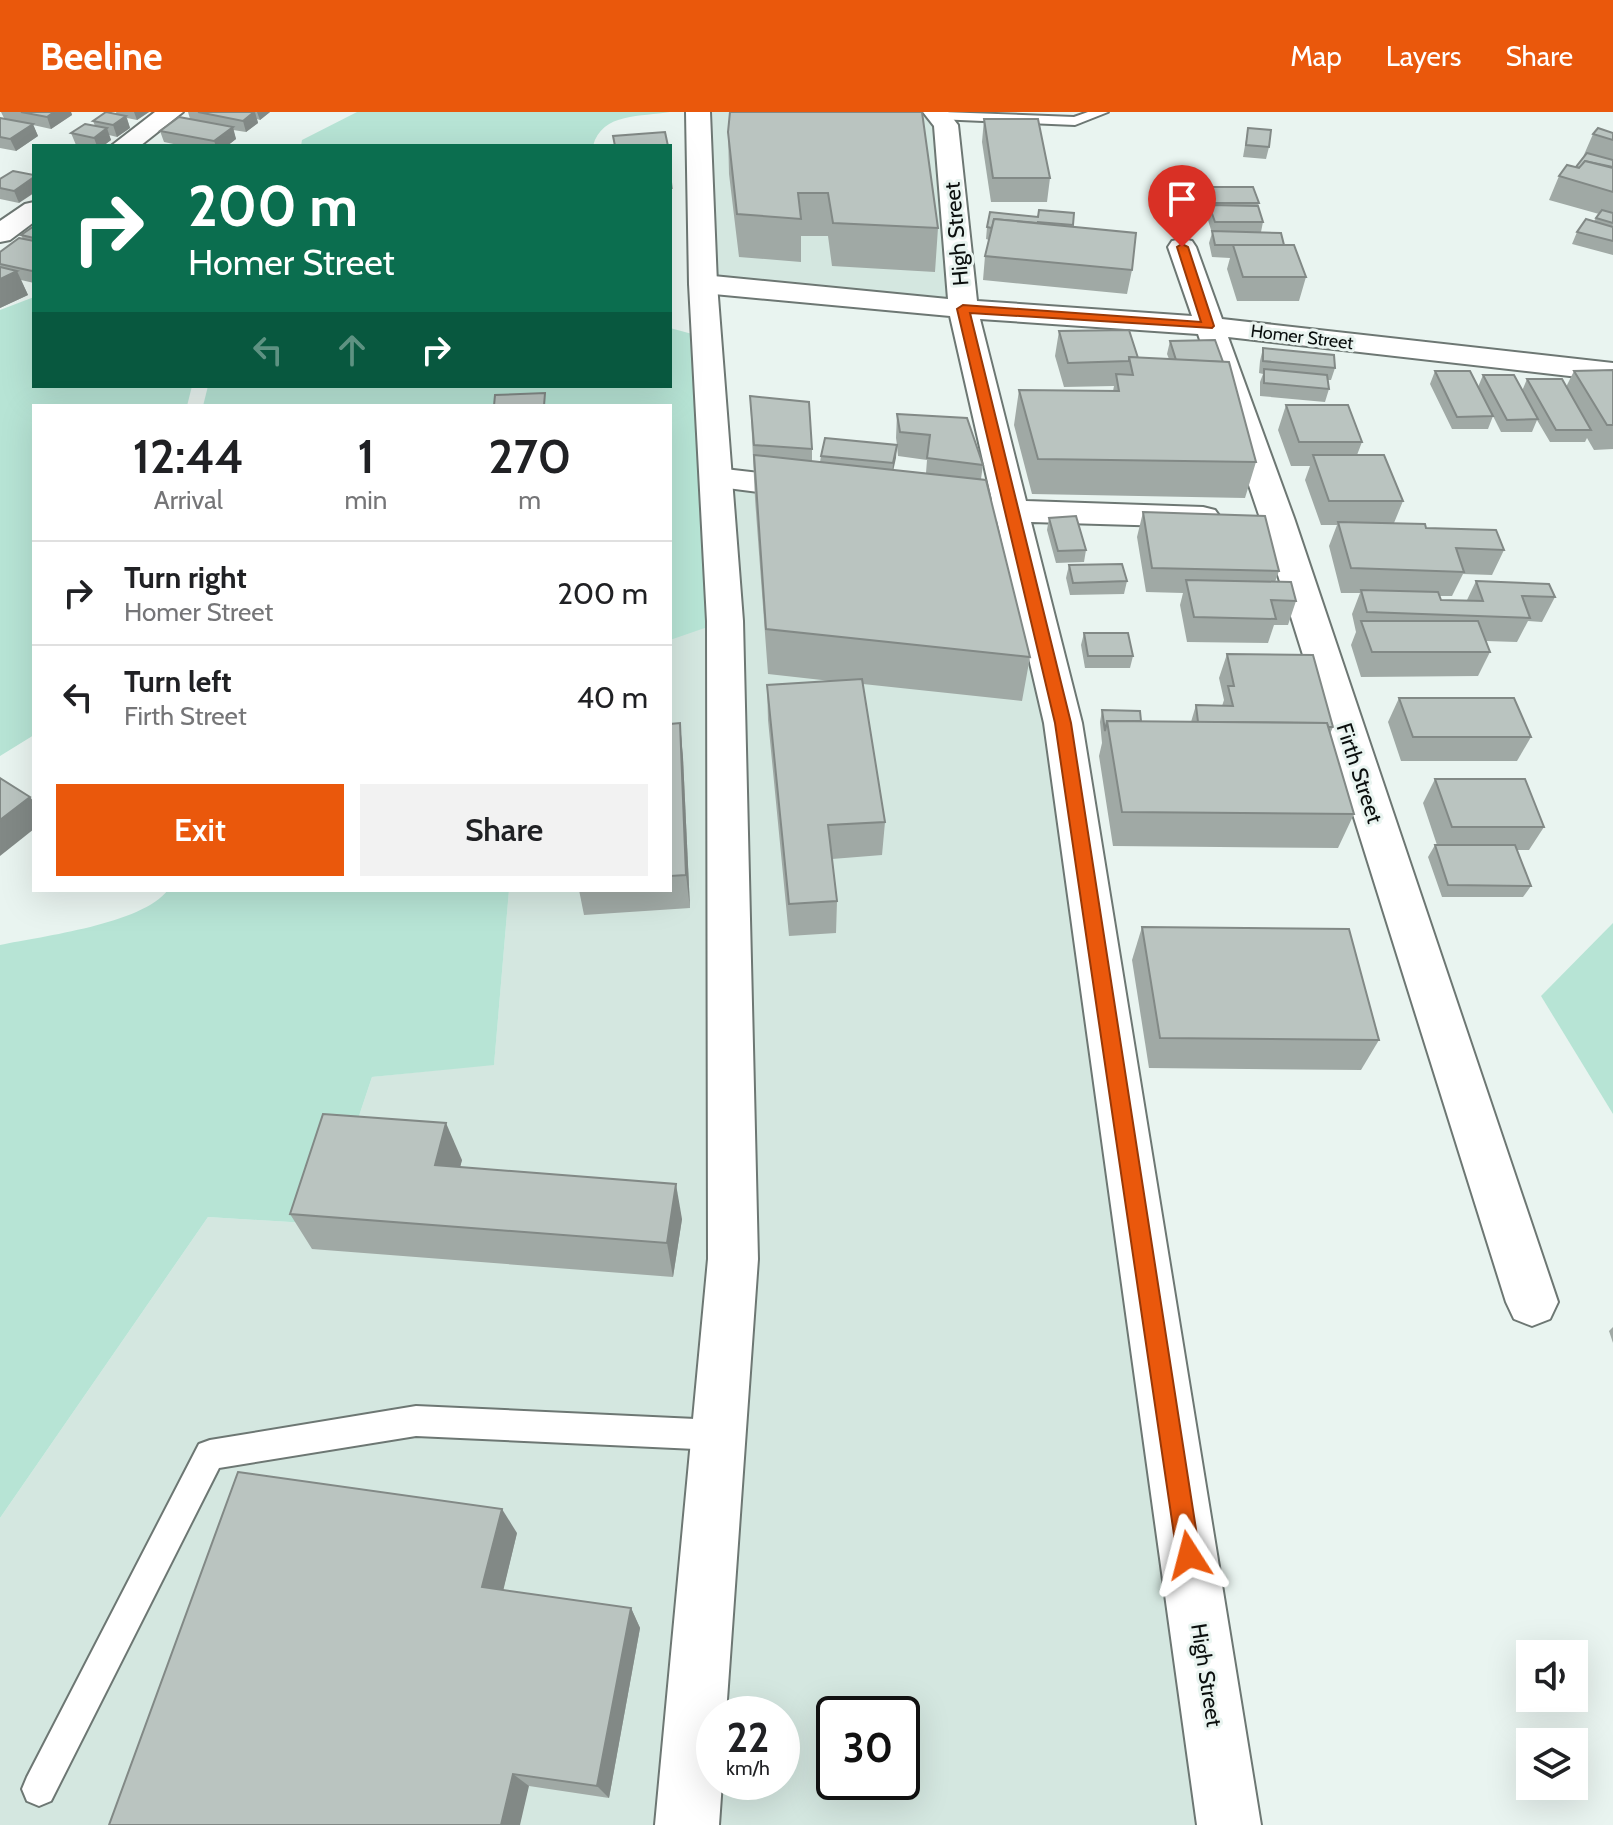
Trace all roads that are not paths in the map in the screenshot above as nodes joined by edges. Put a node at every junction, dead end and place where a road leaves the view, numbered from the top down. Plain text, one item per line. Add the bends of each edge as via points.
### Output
1 (171, 112) edge
2 (698, 112) edge
3 (1101, 112) edge
4 (938, 114) edge
5 (127, 144) edge
6 (32, 211) edge
7 (0, 234) edge
8 (1182, 247) dead end
9 (703, 284) junction
10 (963, 309) junction
11 (1208, 326) junction
12 (1613, 372) edge
13 (716, 478) junction
14 (840, 493) edge
15 (949, 506) edge
16 (1012, 513) junction
17 (1251, 518) junction
18 (1532, 1302) dead end
19 (717, 1435) junction
20 (39, 1789) dead end
21 (687, 1825) edge
22 (1229, 1825) edge

1 - 5 street
2 - 9 street
3 - 4 lane via 1075,121
4 - 10 street, High Street via 946,125
6 - 7 street
8 - 11 street, Firth Street
9 - 10 street, Homer Street
9 - 13 street
10 - 11 street, Homer Street
10 - 16 street, High Street
11 - 12 street, Homer Street
11 - 17 street, Firth Street
13 - 14 street
13 - 19 street via 725,621 733,1259
15 - 16 street
16 - 17 street
16 - 22 street, High Street via 1063,723
17 - 18 street, Firth Street
19 - 20 lane via 416,1421 210,1455
19 - 21 street

